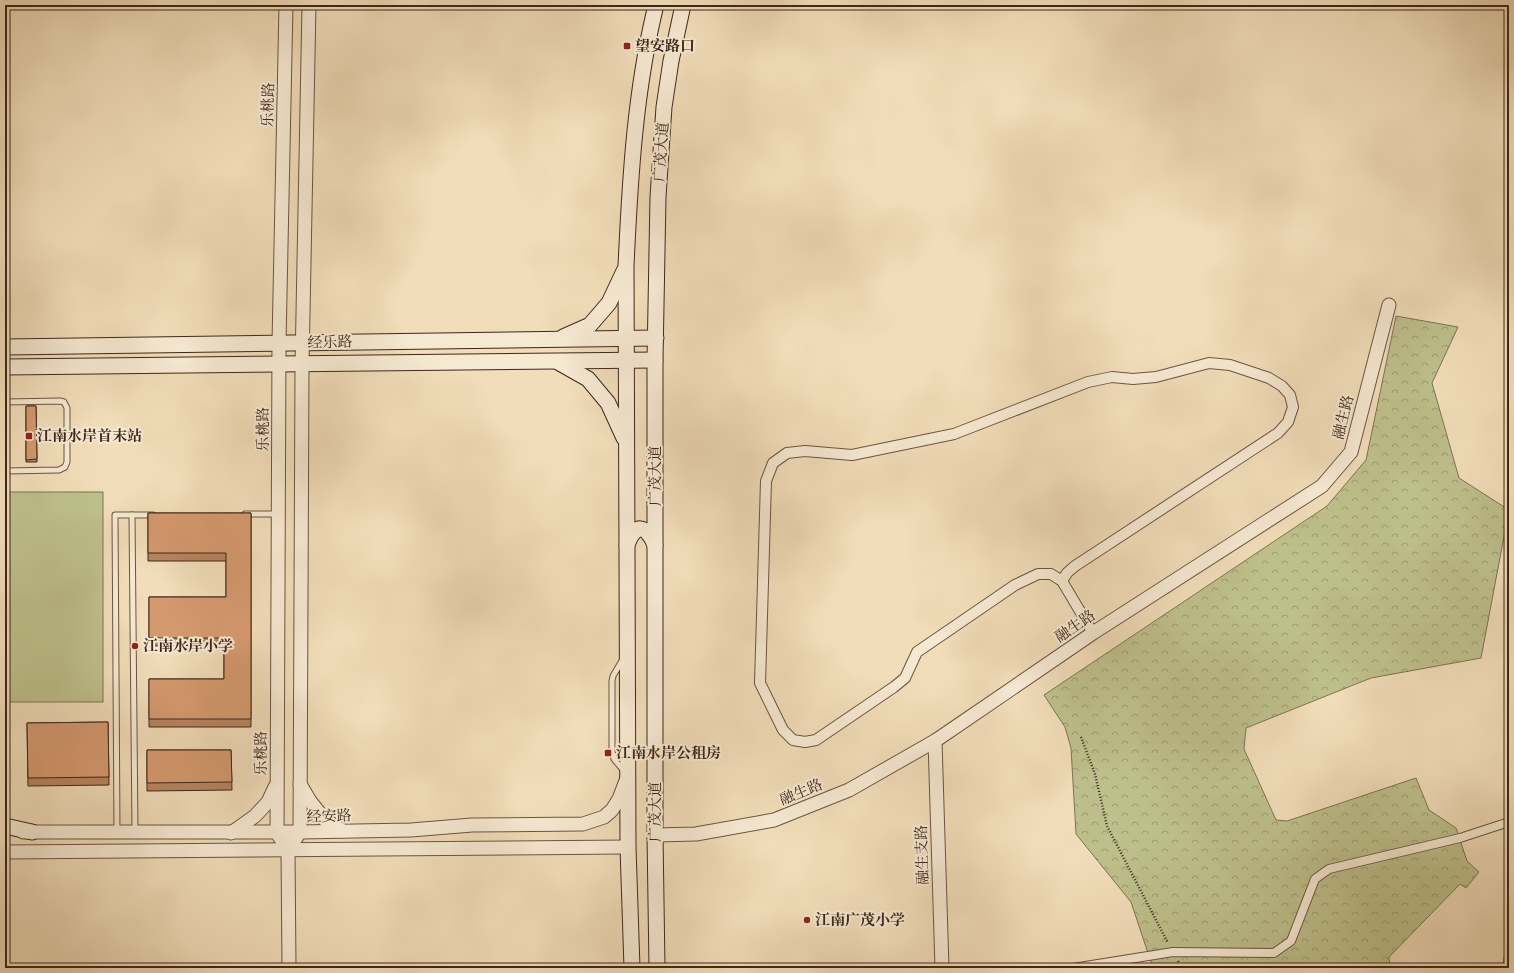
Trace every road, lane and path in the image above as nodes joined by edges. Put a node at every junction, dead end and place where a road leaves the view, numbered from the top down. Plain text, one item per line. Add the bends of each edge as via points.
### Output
1 (286, 5) edge
2 (309, 5) edge
3 (656, 5) edge
4 (683, 5) edge
5 (626, 266) junction
6 (1389, 305) dead end
7 (656, 338) junction
8 (626, 339) junction
9 (556, 340) junction
10 (303, 342) junction
11 (279, 343) junction
12 (5, 347) edge
13 (655, 360) junction
14 (626, 361) junction
15 (557, 362) junction
16 (279, 365) junction
17 (302, 365) junction
18 (5, 367) edge
19 (5, 402) edge
20 (626, 443) junction
21 (5, 471) edge
22 (240, 514) edge
23 (278, 514) junction
24 (132, 515) junction
25 (162, 515) edge
26 (655, 545) junction
27 (626, 546) junction
28 (1062, 581) junction
29 (1093, 633) junction
30 (1081, 737) dead end
31 (935, 742) junction
32 (628, 776) junction
33 (277, 784) junction
34 (300, 784) junction
35 (1509, 822) edge
36 (5, 826) edge
37 (343, 831) junction
38 (32, 832) junction
39 (300, 832) junction
40 (5, 833) edge
41 (117, 833) junction
42 (135, 833) junction
43 (231, 833) junction
44 (277, 833) junction
45 (655, 835) junction
46 (628, 847) junction
47 (288, 850) junction
48 (5, 852) edge
49 (630, 948) junction
50 (656, 949) junction
51 (1173, 952) junction
52 (289, 968) edge
53 (627, 968) edge
54 (632, 968) edge
55 (657, 968) edge
56 (661, 968) edge
57 (942, 968) edge
58 (1073, 968) edge
59 (1182, 968) edge

1 - 11 street, 乐桃路
2 - 10 street
3 - 5 main road, 广茂大道 via 633,149
4 - 7 main road, 广茂大道 via 664,107 658,197
5 - 8 main road, 广茂大道
5 - 9 main road via 609,303 590,325
6 - 29 street, 融生路 via 1351,452 1322,486
7 - 8 main road, 经乐路
7 - 13 main road, 广茂大道
8 - 9 main road, 经乐路
8 - 14 main road, 广茂大道
9 - 10 main road, 经乐路
10 - 11 main road, 经乐路
10 - 17 street
11 - 12 main road, 经乐路
11 - 16 street, 乐桃路
13 - 14 main road, 经乐路
13 - 26 main road, 广茂大道
14 - 15 main road, 经乐路
14 - 20 main road, 广茂大道
15 - 17 main road, 经乐路
15 - 20 main road via 588,379 608,403
16 - 17 main road, 经乐路
16 - 18 main road, 经乐路
16 - 23 street, 乐桃路
17 - 34 street
19 - 21 lane via 64,402 67,408 67,462 59,470
20 - 27 main road, 广茂大道
22 - 23 lane
23 - 33 street, 乐桃路
24 - 25 lane
24 - 41 lane via 115,515
24 - 42 lane
26 - 27 main road via 649,532 638,530 633,532
26 - 45 main road, 广茂大道
27 - 32 main road, 广茂大道
28 - 28 street via 1051,574 1038,574 1015,585 917,652 905,678 816,740 793,740 784,730 760,683 766,481 773,463 786,452 852,455 954,434 1088,382 1112,377 1156,377 1209,362 1230,365 1269,378 1290,395 1293,407 1288,422 1278,433 1075,566
28 - 29 street
29 - 31 street, 融生路
30 - 51 path via 1095,774 1107,826
31 - 45 street, 融生路 via 849,790 774,820 696,834
31 - 57 street, 融生支路
32 - 37 street, 经安路 via 619,800 612,810 604,817 583,824 472,824 411,830
32 - 46 main road, 广茂大道
33 - 43 street via 268,802 255,816
33 - 44 street, 乐桃路
34 - 37 street via 325,820
34 - 39 street
35 - 51 street via 1460,838 1329,869 1315,879 1291,941 1274,953
36 - 38 main road
37 - 39 street, 经安路
38 - 40 street, 经安路
38 - 41 street, 经安路
39 - 44 street, 经安路
39 - 47 street
41 - 42 street, 经安路
42 - 43 street, 经安路
43 - 44 street, 经安路
44 - 47 street
45 - 50 main road, 广茂大道
46 - 47 street
46 - 49 main road, 广茂大道
47 - 48 street
47 - 52 street
49 - 53 street, 广茂大道
49 - 54 main road, 广茂大道
50 - 55 main road, 广茂大道
50 - 56 street, 广茂大道
51 - 58 street
51 - 59 path

